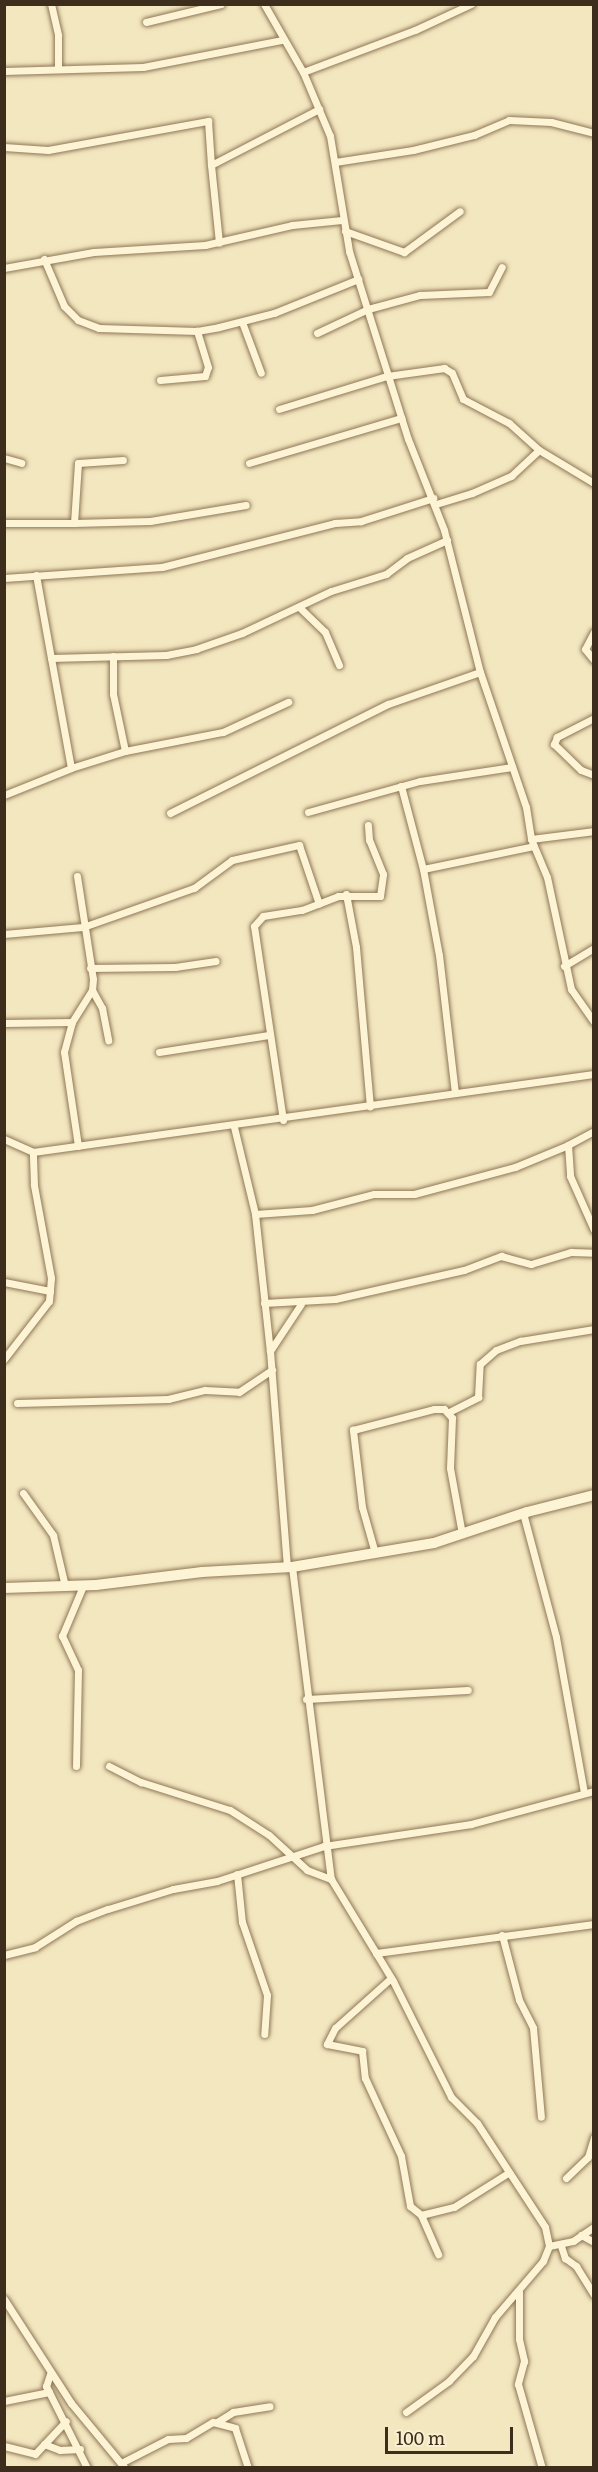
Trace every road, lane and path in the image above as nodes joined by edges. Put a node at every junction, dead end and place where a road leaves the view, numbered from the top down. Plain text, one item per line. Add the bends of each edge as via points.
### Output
1 (51, 4) edge
2 (221, 4) edge
3 (264, 4) edge
4 (471, 4) edge
5 (146, 22) dead end
6 (282, 40) junction
7 (58, 67) junction
8 (4, 71) edge
9 (303, 72) junction
10 (319, 109) junction
11 (594, 133) edge
12 (4, 147) edge
13 (335, 162) junction
14 (211, 165) junction
15 (460, 211) dead end
16 (342, 220) junction
17 (345, 231) junction
18 (219, 243) junction
19 (44, 259) junction
20 (502, 267) dead end
21 (4, 268) edge
22 (358, 279) junction
23 (368, 309) junction
24 (242, 322) junction
25 (197, 331) junction
26 (317, 333) dead end
27 (261, 373) dead end
28 (387, 376) junction
29 (160, 380) dead end
30 (279, 409) dead end
31 (401, 418) junction
32 (539, 450) junction
33 (4, 458) edge
34 (123, 460) dead end
35 (21, 463) dead end
36 (249, 463) dead end
37 (594, 483) edge
38 (435, 501) junction
39 (246, 505) dead end
40 (4, 523) edge
41 (74, 523) junction
42 (447, 540) junction
43 (36, 575) junction
44 (4, 578) edge
45 (299, 607) junction
46 (594, 632) edge
47 (113, 656) junction
48 (51, 658) junction
49 (594, 660) edge
50 (339, 664) dead end
51 (480, 672) junction
52 (288, 702) dead end
53 (594, 718) edge
54 (125, 751) junction
55 (512, 767) junction
56 (71, 768) junction
57 (594, 776) edge
58 (401, 786) junction
59 (4, 795) edge
60 (308, 812) dead end
61 (170, 813) dead end
62 (368, 825) dead end
63 (594, 831) edge
64 (533, 842) junction
65 (423, 869) junction
66 (77, 876) dead end
67 (346, 894) junction
68 (319, 904) junction
69 (83, 927) junction
70 (4, 934) edge
71 (594, 948) edge
72 (216, 961) dead end
73 (564, 966) junction
74 (90, 968) junction
75 (92, 990) junction
76 (72, 1022) junction
77 (594, 1022) edge
78 (4, 1023) edge
79 (269, 1035) junction
80 (108, 1040) dead end
81 (159, 1052) dead end
82 (594, 1074) edge
83 (455, 1093) junction
84 (370, 1106) junction
85 (283, 1120) junction
86 (234, 1127) junction
87 (594, 1131) edge
88 (4, 1139) edge
89 (568, 1145) junction
90 (78, 1146) junction
91 (33, 1152) junction
92 (255, 1214) junction
93 (594, 1230) edge
94 (594, 1253) edge
95 (4, 1282) edge
96 (50, 1291) junction
97 (264, 1303) junction
98 (301, 1304) junction
99 (594, 1329) edge
100 (270, 1351) junction
101 (4, 1359) edge
102 (272, 1370) junction
103 (17, 1403) dead end
104 (449, 1412) junction
105 (23, 1493) dead end
106 (594, 1495) edge
107 (523, 1513) junction
108 (462, 1534) junction
109 (375, 1553) junction
110 (289, 1567) junction
111 (65, 1586) junction
112 (83, 1586) junction
113 (4, 1588) edge
114 (468, 1690) dead end
115 (306, 1699) junction
116 (76, 1766) dead end
117 (109, 1766) dead end
118 (594, 1791) edge
119 (584, 1793) junction
120 (324, 1846) junction
121 (291, 1857) junction
122 (237, 1875) junction
123 (331, 1879) junction
124 (594, 1924) edge
125 (502, 1935) junction
126 (376, 1953) junction
127 (4, 1954) edge
128 (391, 1978) junction
129 (264, 2034) dead end
130 (541, 2117) dead end
131 (594, 2137) edge
132 (508, 2173) junction
133 (566, 2178) dead end
134 (421, 2215) junction
135 (594, 2226) edge
136 (580, 2235) junction
137 (594, 2242) edge
138 (549, 2246) junction
139 (561, 2246) junction
140 (438, 2254) dead end
141 (519, 2292) junction
142 (594, 2295) edge
143 (4, 2299) edge
144 (50, 2373) junction
145 (50, 2391) junction
146 (4, 2401) edge
147 (270, 2406) dead end
148 (406, 2412) dead end
149 (66, 2421) junction
150 (217, 2422) junction
151 (44, 2444) junction
152 (4, 2446) edge
153 (80, 2450) junction
154 (123, 2465) edge
155 (87, 2468) edge
156 (248, 2468) edge
157 (542, 2468) edge

1 - 7 street via 58,35
2 - 5 street
3 - 6 street
4 - 9 street via 415,30
6 - 7 street via 144,67
6 - 9 street
7 - 8 street
9 - 10 street
10 - 13 street
10 - 14 street
11 - 13 street via 551,122 508,120 474,135 413,150
12 - 14 street via 48,150 208,121
13 - 16 street
14 - 18 street
15 - 17 street via 404,252
16 - 17 street
16 - 18 street via 292,225
17 - 22 street
18 - 19 street
19 - 21 street
19 - 25 street via 64,306 78,320 99,328
20 - 23 street via 489,292 420,294
22 - 23 street
22 - 24 street
23 - 26 street
23 - 28 street
24 - 25 street
24 - 27 street
25 - 29 street via 208,367 205,376
28 - 30 street
28 - 31 street
28 - 32 street via 444,368 452,372 463,399 509,423
31 - 36 street
31 - 38 street
32 - 37 street
32 - 38 street via 511,476
33 - 35 street
34 - 41 street via 78,464
38 - 42 street
38 - 43 street via 162,567
39 - 41 street via 150,521
40 - 41 street
42 - 45 street via 407,558 386,574 331,591
42 - 51 street
43 - 44 street
43 - 48 street
45 - 47 street via 196,649 166,655
45 - 50 street via 325,632
46 - 49 street via 585,649
47 - 48 street
47 - 54 street via 113,694
48 - 56 street
51 - 55 street
51 - 61 street via 388,704
52 - 54 street via 223,732
53 - 57 street via 557,737 554,744 581,770
54 - 56 street
55 - 58 street
55 - 64 street
56 - 59 street
58 - 60 street
58 - 65 street
62 - 67 street via 369,840 381,863 383,890 373,898
63 - 64 street
64 - 65 street
64 - 73 street via 547,877
65 - 83 street via 440,955
66 - 69 street
67 - 68 street
67 - 84 street via 356,947
68 - 69 street via 299,845 232,860 194,888
68 - 79 street via 263,916 254,926
69 - 70 street
69 - 74 street
71 - 73 street
72 - 74 street via 175,968
73 - 77 street via 571,989
74 - 75 street
75 - 76 street
75 - 80 street via 102,1008
76 - 78 street
76 - 90 street via 63,1065 75,1111
79 - 81 street
79 - 85 street
82 - 83 street
83 - 84 street
84 - 85 street
85 - 86 street
86 - 90 street
86 - 92 street
87 - 89 street
88 - 91 street
89 - 92 street via 515,1167 414,1194 374,1194 312,1210
89 - 93 street via 570,1176
90 - 91 street
91 - 96 street via 34,1185
92 - 97 street
94 - 98 street via 571,1252 531,1264 501,1256 454,1273
95 - 96 street
96 - 101 street via 49,1301
97 - 98 street
97 - 100 street
98 - 100 street
99 - 104 street via 520,1341 496,1350 480,1364 478,1397
100 - 102 street
102 - 103 street via 239,1392 228,1394 205,1390 168,1399
102 - 110 street
104 - 108 street via 450,1468
104 - 109 street via 434,1409 352,1430 362,1508
105 - 111 street via 52,1535
106 - 107 street
107 - 108 street
107 - 119 street via 556,1637
108 - 109 street
109 - 110 street
110 - 112 street
110 - 115 street
111 - 112 street
111 - 113 street
112 - 116 street via 62,1636 78,1670
114 - 115 street
115 - 120 street
117 - 121 street via 141,1782 230,1810 269,1835
118 - 119 street
119 - 120 street via 471,1824
120 - 121 street
120 - 123 street
121 - 122 street
121 - 123 street via 307,1870
122 - 127 street via 108,1909 76,1921 35,1947
122 - 129 street via 242,1922 267,1995
123 - 126 street
124 - 125 street
125 - 126 street
125 - 130 street via 519,2000 533,2028
126 - 128 street
128 - 132 street via 451,2097 477,2122
128 - 134 street via 335,2028 327,2044 362,2051 364,2078 401,2156 410,2206
131 - 133 street via 588,2157
132 - 134 street via 454,2207
132 - 138 street via 546,2227
134 - 140 street
135 - 136 street
136 - 137 street
136 - 139 street
138 - 139 street
138 - 141 street via 543,2261
139 - 142 street via 565,2258 576,2266
141 - 148 street via 495,2317 473,2356
141 - 157 street via 519,2339 524,2361 518,2384 534,2452
143 - 144 street
144 - 145 street via 46,2386
144 - 154 street
145 - 146 street
145 - 149 street
147 - 150 street via 234,2412
149 - 151 street
149 - 153 street
150 - 154 street via 186,2438 168,2439
150 - 156 street via 235,2428
151 - 152 street via 34,2454
151 - 153 street via 60,2450
153 - 155 street

